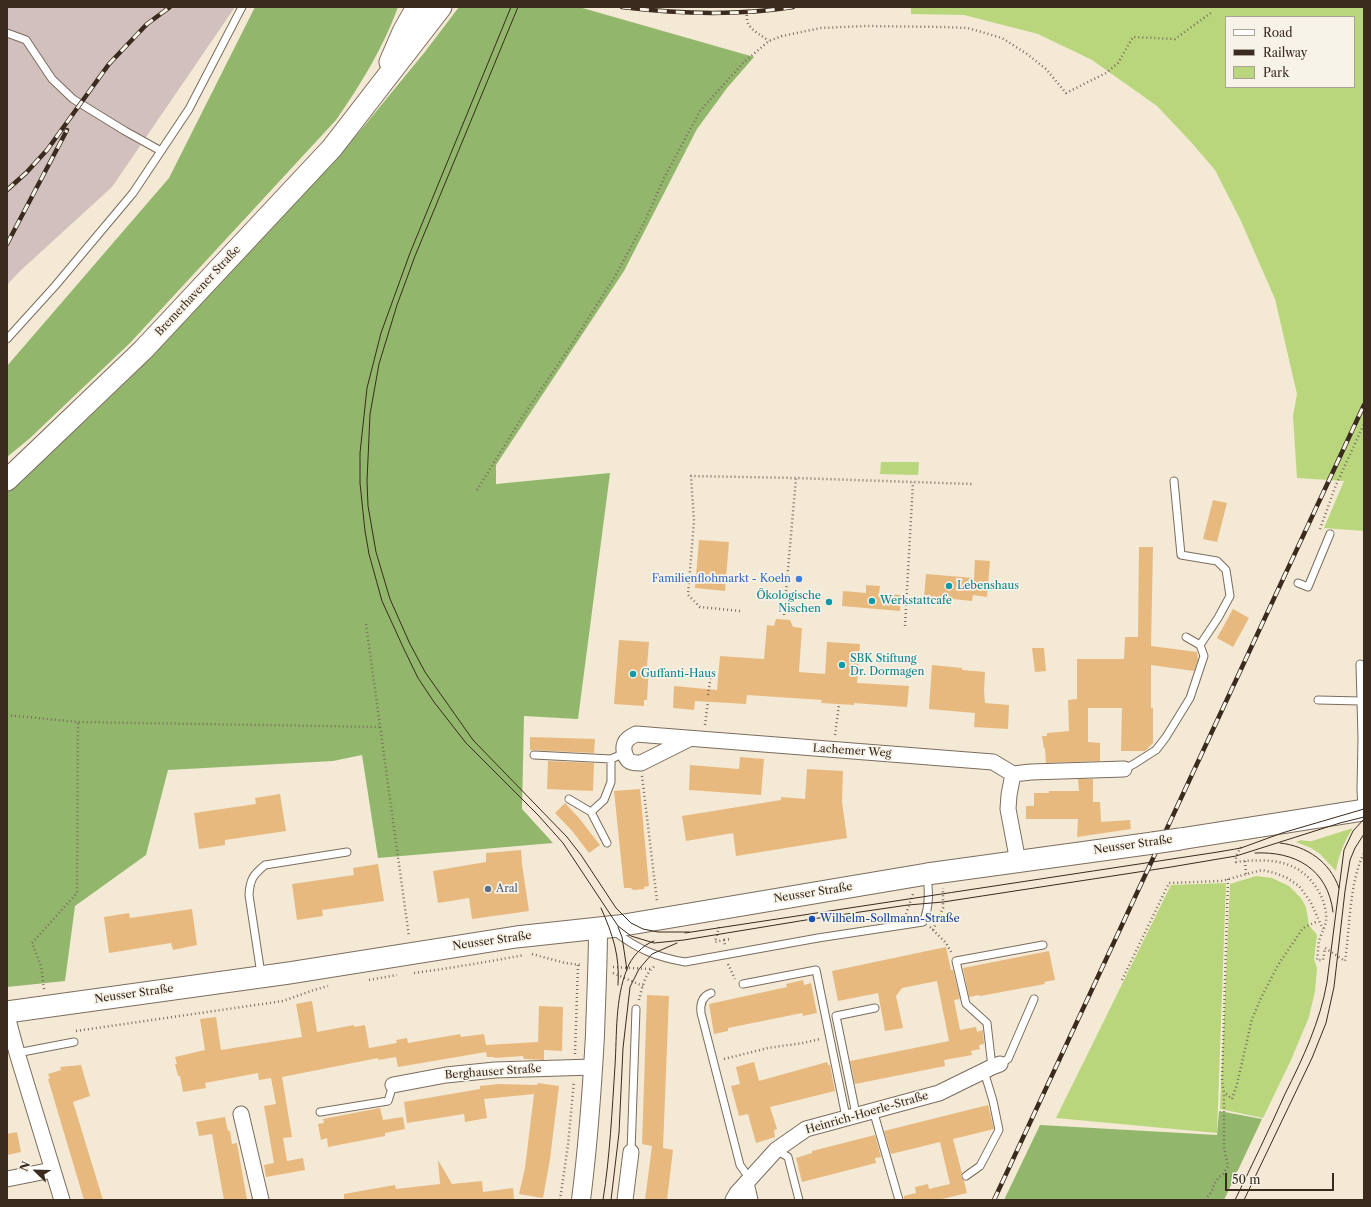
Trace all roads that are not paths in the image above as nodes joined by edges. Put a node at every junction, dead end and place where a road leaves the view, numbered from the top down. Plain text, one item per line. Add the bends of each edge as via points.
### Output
1 (242, 7) edge
2 (417, 7) edge
3 (442, 7) edge
4 (7, 33) edge
5 (378, 90) junction
6 (161, 151) junction
7 (7, 339) edge
8 (7, 480) edge
9 (1174, 481) dead end
10 (1330, 534) dead end
11 (1298, 582) dead end
12 (1186, 637) dead end
13 (1200, 645) junction
14 (1360, 664) dead end
15 (1318, 700) dead end
16 (1361, 702) junction
17 (689, 739) junction
18 (534, 755) dead end
19 (618, 756) junction
20 (1124, 769) joint
21 (1013, 774) junction
22 (569, 799) dead end
23 (1363, 810) edge
24 (591, 812) junction
25 (606, 843) dead end
26 (347, 852) dead end
27 (1018, 862) junction
28 (935, 880) junction
29 (604, 927) junction
30 (1043, 944) dead end
31 (261, 977) junction
32 (743, 984) road end
33 (711, 994) dead end
34 (1034, 999) dead end
35 (875, 1008) dead end
36 (636, 1009) road end
37 (7, 1012) edge
38 (7, 1016) edge
39 (74, 1042) dead end
40 (17, 1053) junction
41 (593, 1067) junction
42 (992, 1067) junction
43 (393, 1085) joint
44 (873, 1110) junction
45 (320, 1112) dead end
46 (241, 1114) dead end
47 (851, 1116) junction
48 (776, 1150) junction
49 (631, 1152) joint
50 (52, 1170) junction
51 (966, 1176) dead end
52 (7, 1179) edge
53 (748, 1181) junction
54 (62, 1200) edge
55 (261, 1200) edge
56 (581, 1200) edge
57 (624, 1200) edge
58 (733, 1200) edge
59 (750, 1200) edge
60 (800, 1200) edge
61 (899, 1200) edge

1 - 6 lane via 189,109
2 - 5 main road, Bremerhavener Straße via 403,32
3 - 5 main road, Bremerhavener Straße
4 - 6 lane via 26,40 52,79 73,99
5 - 8 main road, Bremerhavener Straße via 332,148 143,350
6 - 7 lane via 133,193 56,286
9 - 13 lane via 1181,555 1217,561 1226,570 1230,596
10 - 11 lane via 1308,587
12 - 13 lane
13 - 20 lane via 1204,656 1190,698 1156,750
14 - 16 lane
15 - 16 lane
16 - 23 lane via 1360,790
17 - 19 street via 641,763 634,763
17 - 19 street, Lachemer Weg via 636,734 627,739
17 - 21 street, Lachemer Weg via 993,762
18 - 19 lane
19 - 24 lane via 604,800
20 - 21 street
21 - 27 street via 1008,809
22 - 24 lane
23 - 27 main road, Neusser Straße, bridge
24 - 25 lane
26 - 31 lane via 265,865 254,874 249,884 249,895
27 - 28 main road, Neusser Straße
28 - 29 main road, Neusser Straße
28 - 29 lane via 929,888 927,913 923,922 685,962 666,959 640,949
29 - 31 main road, Neusser Straße via 516,937
29 - 41 street via 598,966
30 - 42 lane via 956,961 966,1004 986,1023
31 - 37 main road, Neusser Straße
32 - 47 lane via 816,970
33 - 53 lane via 705,996 702,1001 701,1013 740,1165
34 - 42 lane via 1008,1059
35 - 47 lane via 836,1016
36 - 49 lane
38 - 40 street
39 - 40 lane
40 - 50 street
41 - 43 street, Berghauser Straße via 495,1070 446,1075
41 - 56 street via 588,1145
42 - 44 street, Heinrich-Hoerle-Straße via 940,1093
42 - 51 lane via 993,1101 999,1130 980,1166
43 - 45 lane via 388,1101
44 - 47 street, Heinrich-Hoerle-Straße
44 - 61 lane
46 - 55 street
47 - 48 street, Heinrich-Hoerle-Straße via 806,1129
48 - 53 street, Heinrich-Hoerle-Straße
48 - 60 lane via 788,1157
49 - 57 street
50 - 52 street
50 - 54 street
53 - 58 street, Heinrich-Hoerle-Straße
53 - 59 street

